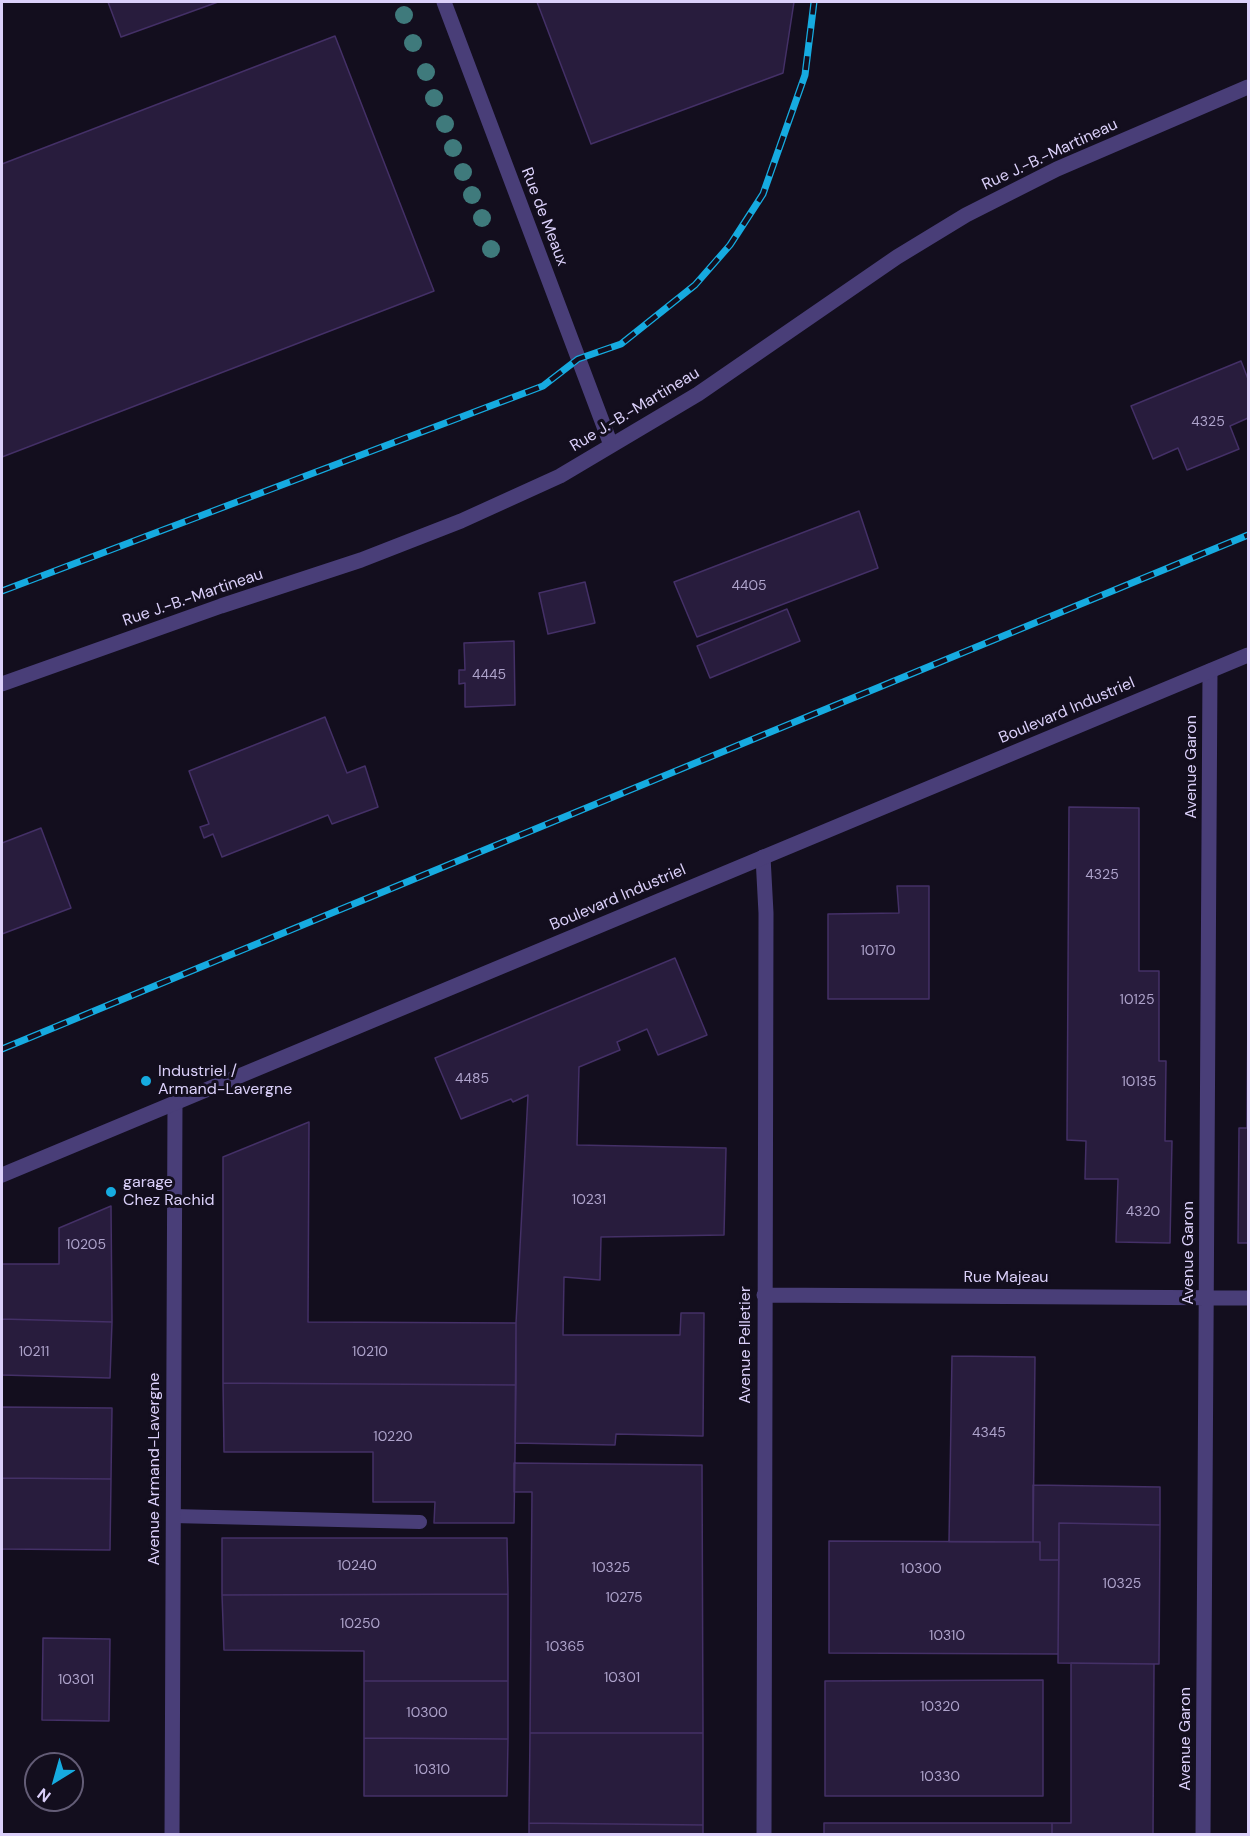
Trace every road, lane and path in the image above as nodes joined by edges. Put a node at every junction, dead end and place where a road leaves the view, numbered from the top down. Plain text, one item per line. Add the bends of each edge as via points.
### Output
1 (444, 2) edge
2 (1248, 87) edge
3 (611, 445) junction
4 (1248, 655) edge
5 (1210, 671) junction
6 (2, 684) edge
7 (763, 856) junction
8 (175, 1103) junction
9 (2, 1174) edge
10 (764, 1295) junction
11 (1207, 1297) junction
12 (1248, 1298) edge
13 (173, 1516) junction
14 (420, 1522) dead end
15 (172, 1834) edge
16 (764, 1834) edge
17 (1203, 1834) edge

1 - 3 street, Rue de Meaux
2 - 3 street, Rue J.-B.-Martineau via 1057,169 966,215 897,257 698,394
3 - 6 street, Rue J.-B.-Martineau via 560,476 417,538
4 - 5 street, Boulevard Industriel
5 - 7 street, Boulevard Industriel
5 - 11 street, Avenue Garon
7 - 8 street, Boulevard Industriel
7 - 10 street, Avenue Pelletier
8 - 9 street, Boulevard Industriel
8 - 13 street, Avenue Armand-Lavergne
10 - 11 street, Rue Majeau
10 - 16 street, Avenue Pelletier
11 - 12 street, Rue Majeau
11 - 17 street, Avenue Garon
13 - 14 lane
13 - 15 street, Avenue Armand-Lavergne

